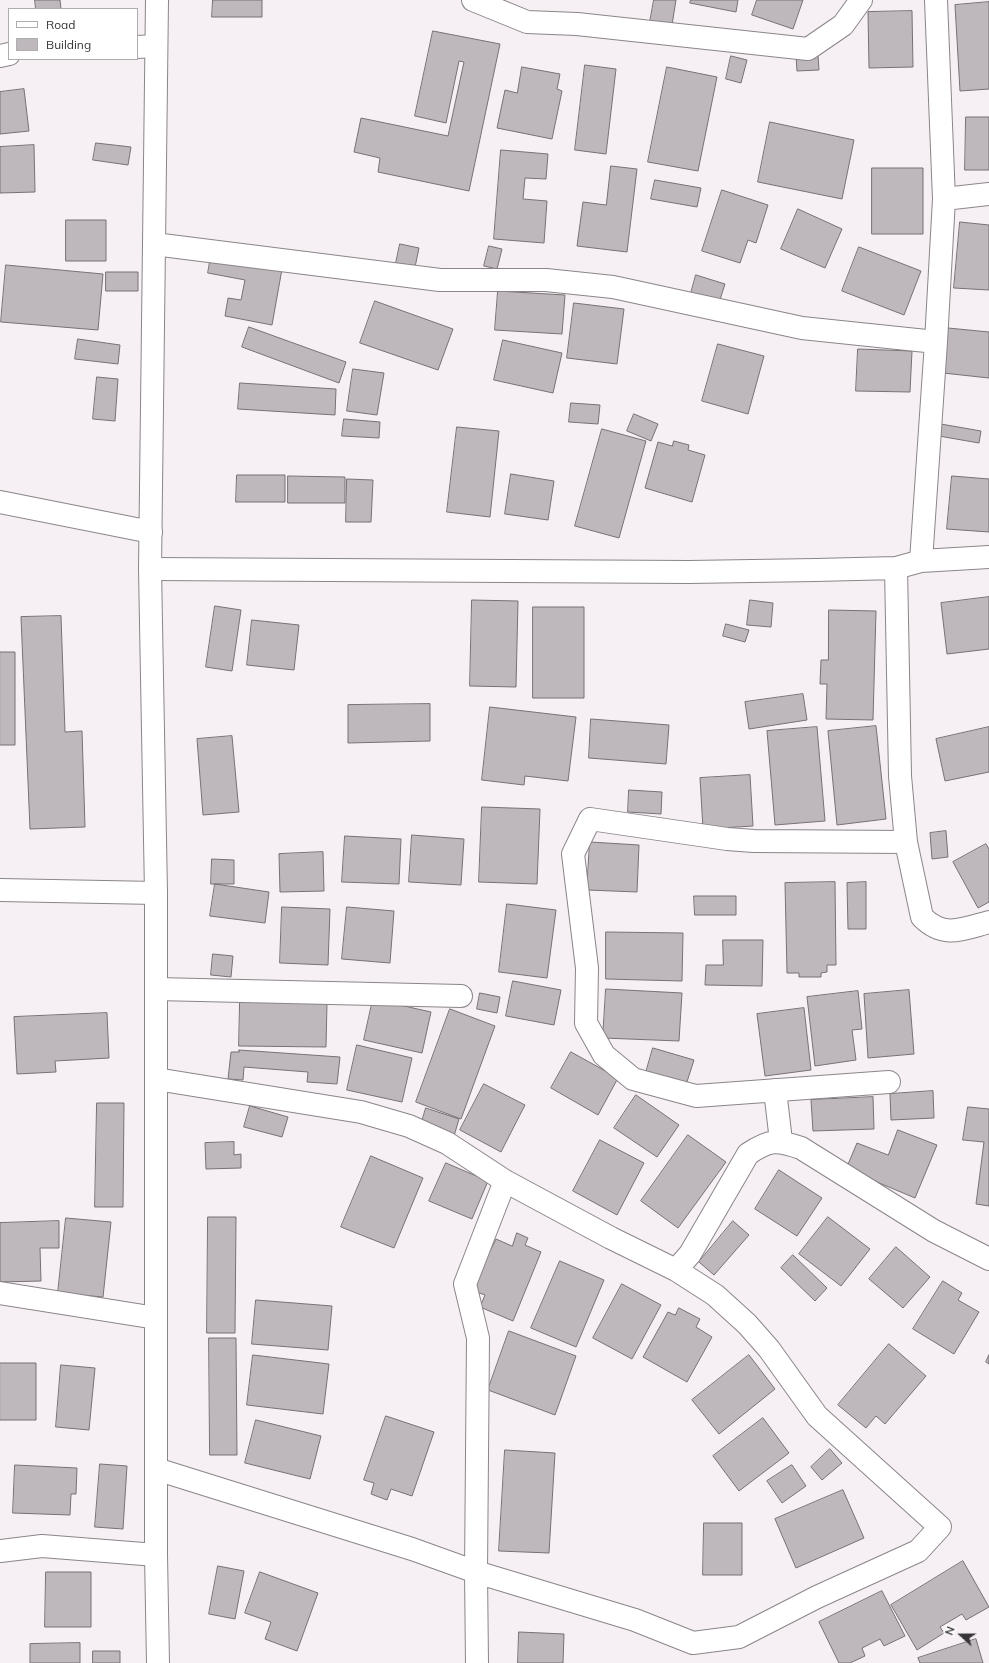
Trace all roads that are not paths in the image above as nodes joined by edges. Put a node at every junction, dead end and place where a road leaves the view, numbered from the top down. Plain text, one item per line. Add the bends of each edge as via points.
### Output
1 (157, 0) edge
2 (473, 0) edge
3 (861, 0) edge
4 (936, 0) edge
5 (146, 46) edge
6 (989, 194) edge
7 (944, 199) junction
8 (154, 244) junction
9 (936, 342) junction
10 (0, 502) edge
11 (151, 532) junction
12 (989, 557) edge
13 (921, 561) junction
14 (896, 568) junction
15 (150, 569) junction
16 (906, 842) junction
17 (0, 890) edge
18 (156, 893) junction
19 (989, 922) edge
20 (156, 988) junction
21 (461, 996) dead end
22 (156, 1078) junction
23 (889, 1082) dead end
24 (775, 1090) junction
25 (781, 1141) junction
26 (505, 1181) junction
27 (989, 1259) edge
28 (676, 1270) junction
29 (0, 1293) edge
30 (156, 1318) junction
31 (156, 1469) junction
32 (0, 1551) edge
33 (156, 1555) junction
34 (476, 1572) junction
35 (158, 1663) edge
36 (477, 1663) edge

1 - 5 street
2 - 3 street via 526,22 577,24 808,49 843,25
4 - 7 street
5 - 8 street
6 - 7 street
7 - 9 street
8 - 9 street via 440,280 546,280 606,286 802,328
8 - 11 street
9 - 13 street
10 - 11 street
11 - 15 street
12 - 13 street
13 - 14 street
14 - 15 street via 697,572
14 - 16 street via 900,776
15 - 18 street
16 - 19 street via 922,918 930,926 941,931 960,930
16 - 24 street via 754,841 590,819 573,854 587,968 586,1023 604,1055 633,1079 696,1096
17 - 18 street
18 - 20 street
20 - 21 street
20 - 22 street
22 - 26 street via 361,1112 409,1126 447,1143
22 - 30 street
23 - 24 street
24 - 25 street
25 - 27 street via 800,1148 934,1231
25 - 28 street via 762,1144 748,1154 690,1254
26 - 28 street
26 - 34 street via 465,1284 478,1338
28 - 34 street via 715,1295 747,1324 769,1349 817,1416 940,1527 918,1551 817,1597 739,1638 693,1643 635,1620
29 - 30 street
30 - 31 street
31 - 33 street
31 - 34 street via 412,1549
32 - 33 street via 42,1546
33 - 35 street
34 - 36 street

